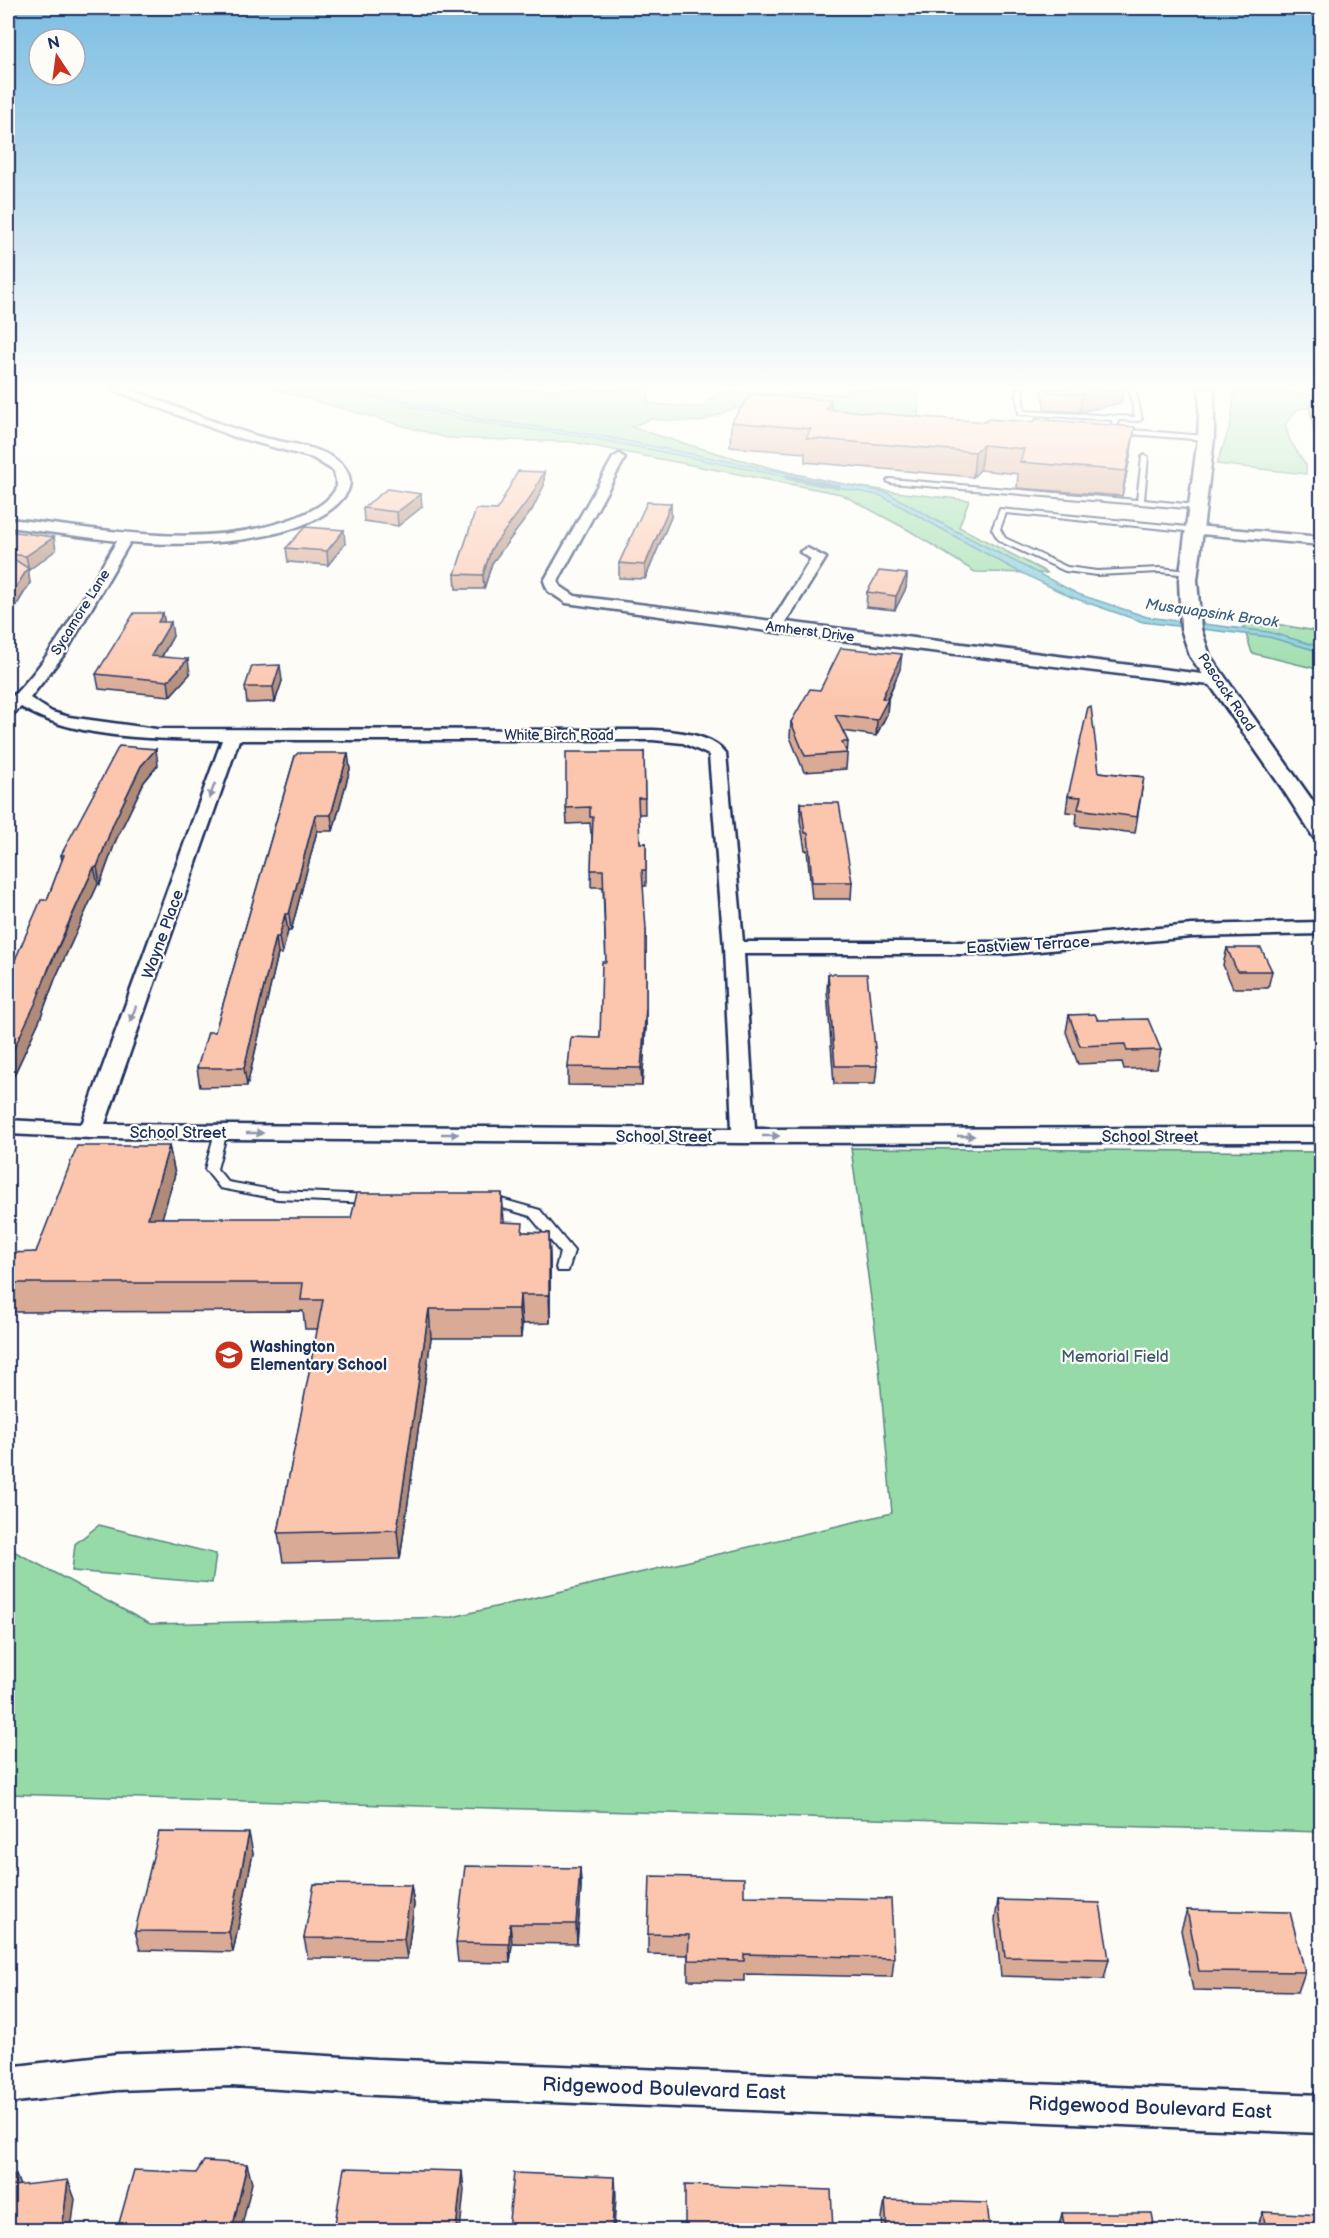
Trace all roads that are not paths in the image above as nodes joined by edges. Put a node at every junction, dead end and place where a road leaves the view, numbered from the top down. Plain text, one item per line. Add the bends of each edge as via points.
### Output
1 (339, 493) edge
2 (599, 493) edge
3 (1038, 493) edge
4 (1141, 493) edge
5 (1198, 493) edge
6 (1140, 502) junction
7 (1196, 507) junction
8 (8, 523) edge
9 (1195, 530) junction
10 (125, 538) junction
11 (1322, 541) edge
12 (807, 552) dead end
13 (1189, 573) junction
14 (775, 627) junction
15 (1218, 681) junction
16 (14, 704) edge
17 (232, 736) junction
18 (1322, 833) edge
19 (1322, 928) edge
20 (734, 948) junction
21 (8, 1127) edge
22 (91, 1131) junction
23 (221, 1132) junction
24 (744, 1136) junction
25 (1322, 1136) edge
26 (387, 1198) edge
27 (469, 1198) edge
28 (564, 1268) dead end
29 (8, 2085) edge
30 (1322, 2114) edge

1 - 10 street via 326,507 276,528 201,540
2 - 14 street, Amherst Drive via 551,581 553,588 584,603
3 - 6 lane
4 - 6 lane
5 - 7 street, Pascack Road
6 - 7 lane
7 - 9 street, Pascack Road
8 - 10 street
9 - 11 street
9 - 13 street, Pascack Road
9 - 13 lane via 1003,511 996,529 1002,539 1065,568 1097,573
10 - 16 street, Sycamore Lane via 77,621 27,693
12 - 14 street via 819,558
13 - 15 street, Pascack Road via 1191,624 1200,656
14 - 15 street, Amherst Drive
15 - 18 street, Pascack Road
16 - 17 street, White Birch Road via 89,727
17 - 20 street, White Birch Road via 653,735 706,745 717,753
17 -> 22 street, Wayne Place
19 - 20 street, Eastview Terrace via 1192,931 1006,948
20 - 24 street, White Birch Road
21 - 22 street, School Street
22 - 23 street, School Street
23 -> 24 street, School Street
23 - 26 lane via 211,1169 224,1185 278,1195
24 -> 25 street, School Street
27 - 28 lane via 535,1213 567,1251
29 - 30 street, Ridgewood Boulevard East via 117,2072 231,2068

